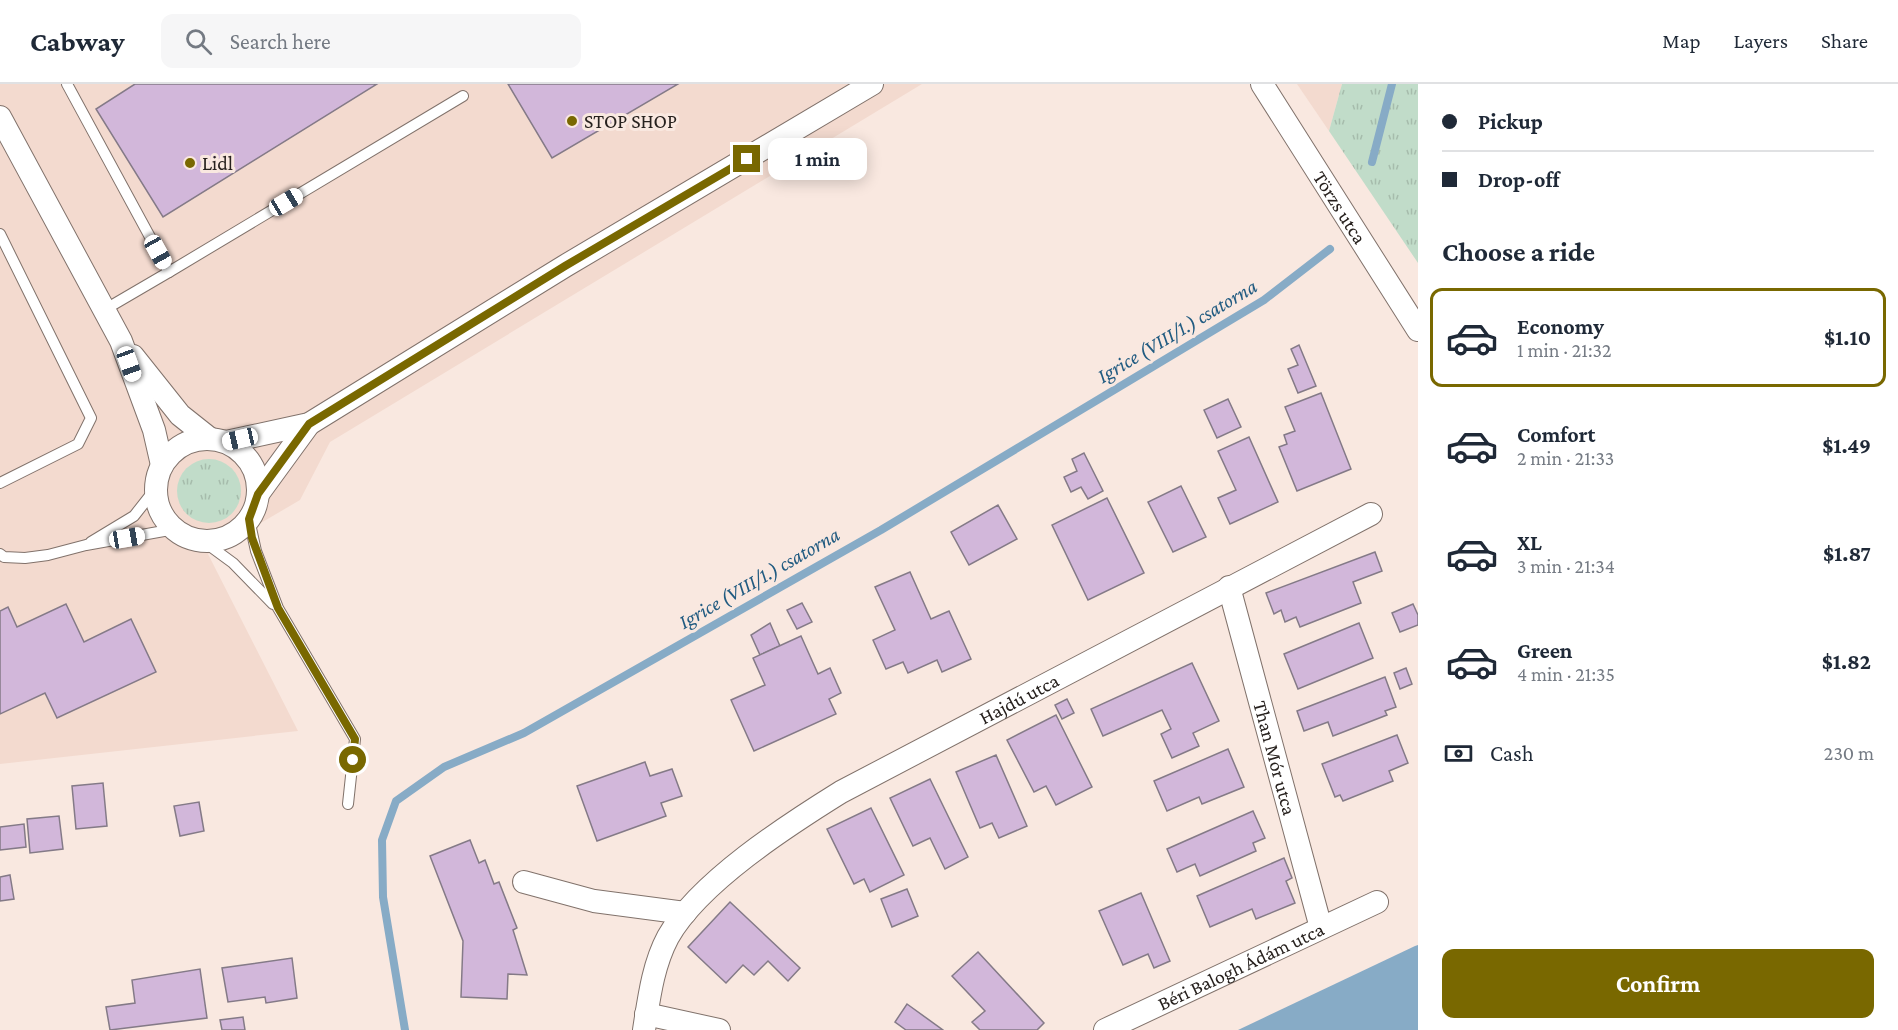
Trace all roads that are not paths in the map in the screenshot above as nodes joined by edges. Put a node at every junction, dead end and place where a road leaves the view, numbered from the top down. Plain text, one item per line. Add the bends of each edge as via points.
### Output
1 (67, 84) edge
2 (872, 84) edge
3 (1263, 84) edge
4 (463, 96) dead end
5 (0, 117) edge
6 (0, 234) edge
7 (169, 272) junction
8 (104, 310) junction
9 (1418, 330) edge
10 (121, 341) junction
11 (309, 424) junction
12 (218, 440) junction
13 (162, 465) junction
14 (0, 483) edge
15 (156, 488) junction
16 (258, 494) junction
17 (1371, 514) dead end
18 (249, 519) junction
19 (175, 529) junction
20 (203, 541) junction
21 (86, 545) junction
22 (0, 554) edge
23 (1229, 587) junction
24 (278, 608) junction
25 (348, 804) dead end
26 (524, 882) dead end
27 (1377, 902) dead end
28 (685, 913) junction
29 (1321, 928) junction
30 (645, 1022) edge
31 (719, 1030) edge
32 (1105, 1030) edge

1 - 7 lane
2 - 11 street
3 - 9 street, Törzs utca
4 - 7 lane
5 - 8 street
6 - 14 lane via 91,418 78,444
7 - 8 lane
8 - 10 street
10 - 12 street via 180,415
10 - 13 street via 154,430
11 - 12 street
11 - 16 street
12 - 13 street via 198,439 177,448
12 - 16 street via 251,462
13 - 15 street
15 - 19 street via 160,510
15 - 21 lane via 134,516
16 - 18 street
17 - 23 street, Hajdú utca
18 - 20 street via 234,533
18 - 24 lane via 256,551
19 - 20 street
19 - 21 lane
20 - 24 lane via 233,563
21 - 22 lane via 25,558
23 - 28 street, Hajdú utca via 841,792 775,833
23 - 29 street, Than Mór utca
24 - 25 lane via 355,739
26 - 28 street via 594,901
27 - 29 street, Béri Balogh Ádám utca
28 - 30 street, Hajdú utca via 668,937 652,979
29 - 32 street, Béri Balogh Ádám utca
30 - 31 street

